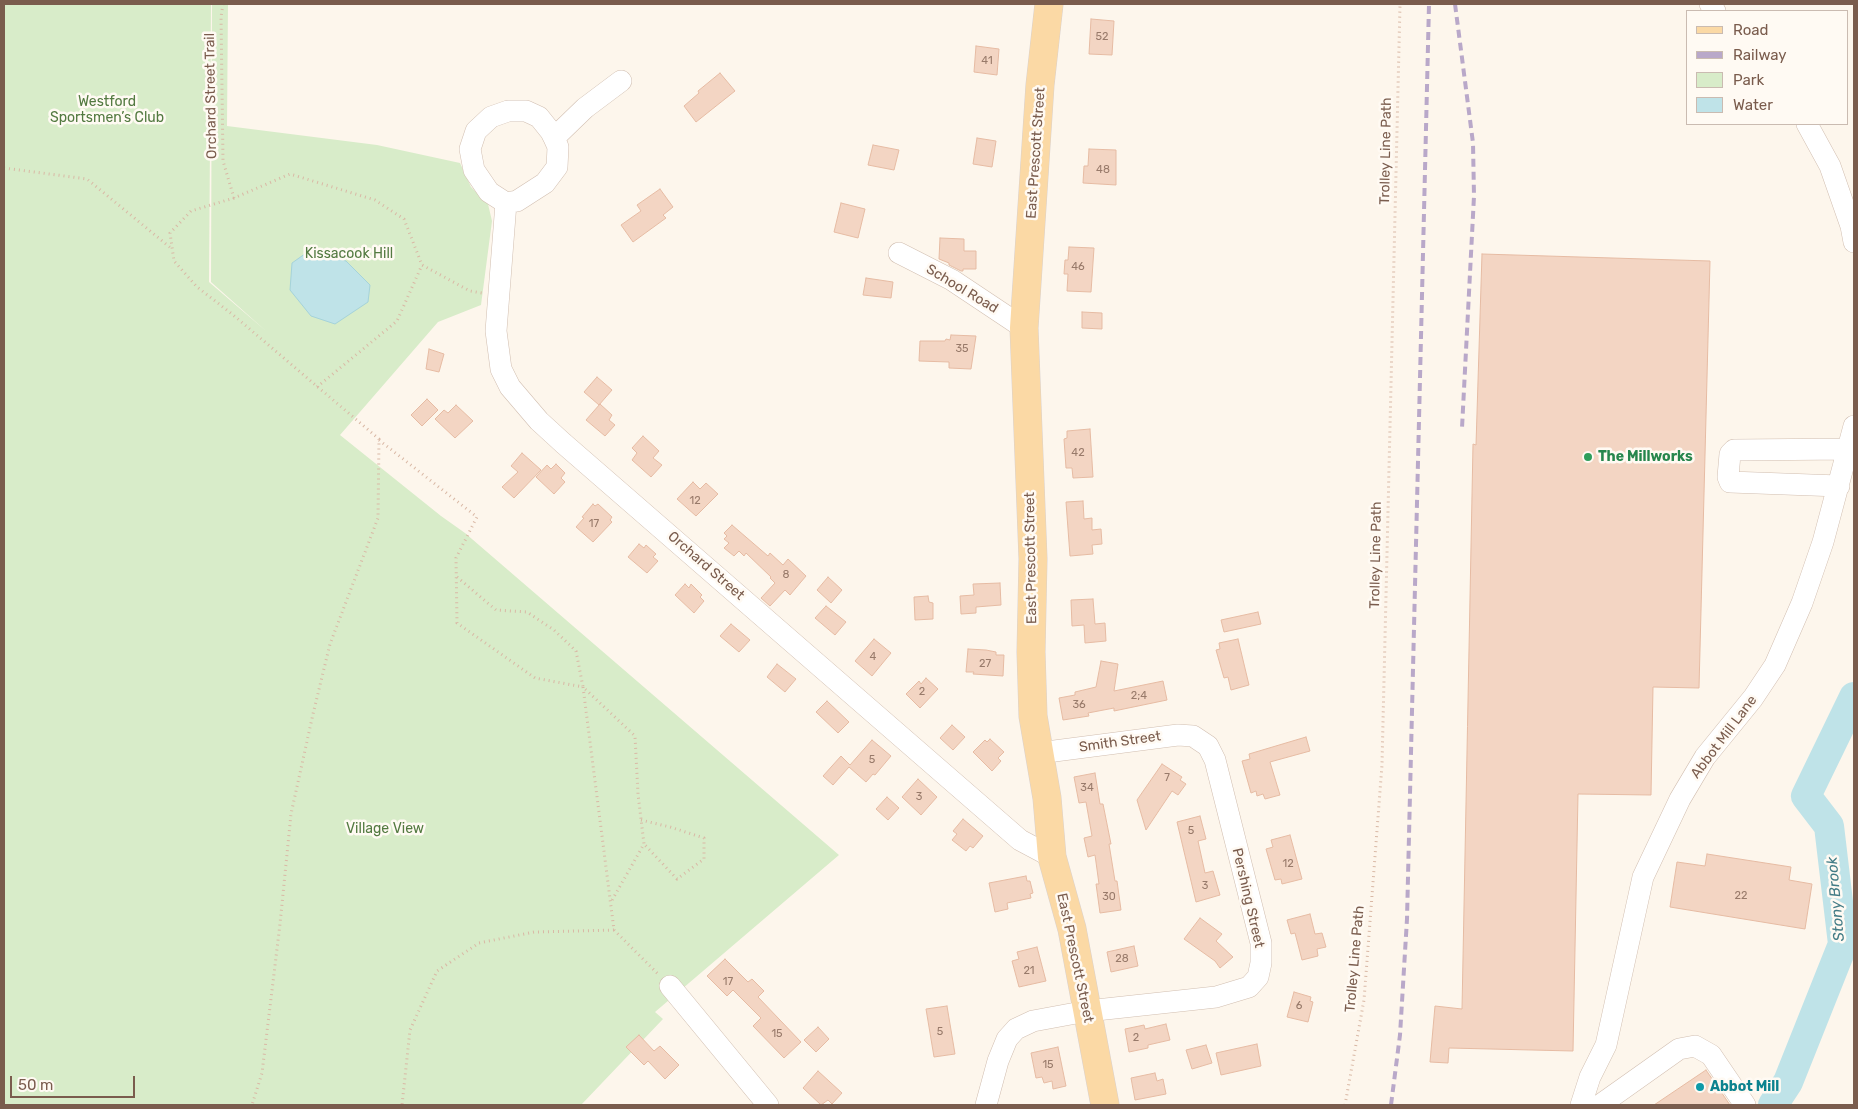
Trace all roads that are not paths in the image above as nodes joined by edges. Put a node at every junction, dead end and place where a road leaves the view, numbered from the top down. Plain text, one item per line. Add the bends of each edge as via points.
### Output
1 (1048, 4) edge
2 (621, 81) dead end
3 (1808, 125) edge
4 (554, 138) junction
5 (506, 203) junction
6 (1854, 242) edge
7 (899, 253) dead end
8 (1024, 328) junction
9 (1854, 426) edge
10 (1849, 449) junction
11 (1839, 486) junction
12 (1200, 740) joint
13 (1039, 753) junction
14 (1052, 857) junction
15 (670, 986) road end
16 (1087, 1011) junction
17 (768, 1105) edge
18 (986, 1105) edge
19 (1105, 1105) edge
20 (1581, 1105) edge
21 (1600, 1105) edge
22 (1745, 1105) edge

1 - 8 main road, East Prescott Street
2 - 4 street via 585,108
3 - 6 street via 1830,166
4 - 5 street via 558,147 557,167 549,178 517,201
4 - 5 street via 539,117 526,111 508,111 492,117 476,131 470,149 474,170 489,192
5 - 14 street, Orchard Street via 496,331 501,369 510,387 539,421 1020,840
7 - 8 street, School Road via 952,280
8 - 13 main road, East Prescott Street via 1033,559 1031,652
9 - 10 street, Abbot Mill Lane
10 - 11 street, Abbot Mill Lane
10 - 11 street via 1734,450 1730,454 1730,482
11 - 20 street, Abbot Mill Lane via 1802,604 1775,665 1705,757 1680,798 1643,878 1606,1045
12 - 13 street, Smith Street via 1178,734
12 - 16 street, Pershing Street via 1208,746 1215,760 1261,943 1258,977 1249,986 1216,997
13 - 14 main road, East Prescott Street
14 - 16 main road, East Prescott Street via 1072,929
15 - 17 street
16 - 18 street, Pershing Street via 1033,1021 1016,1029 1007,1039 998,1061
16 - 19 main road, East Prescott Street
21 - 22 street via 1680,1049 1695,1046 1711,1054

